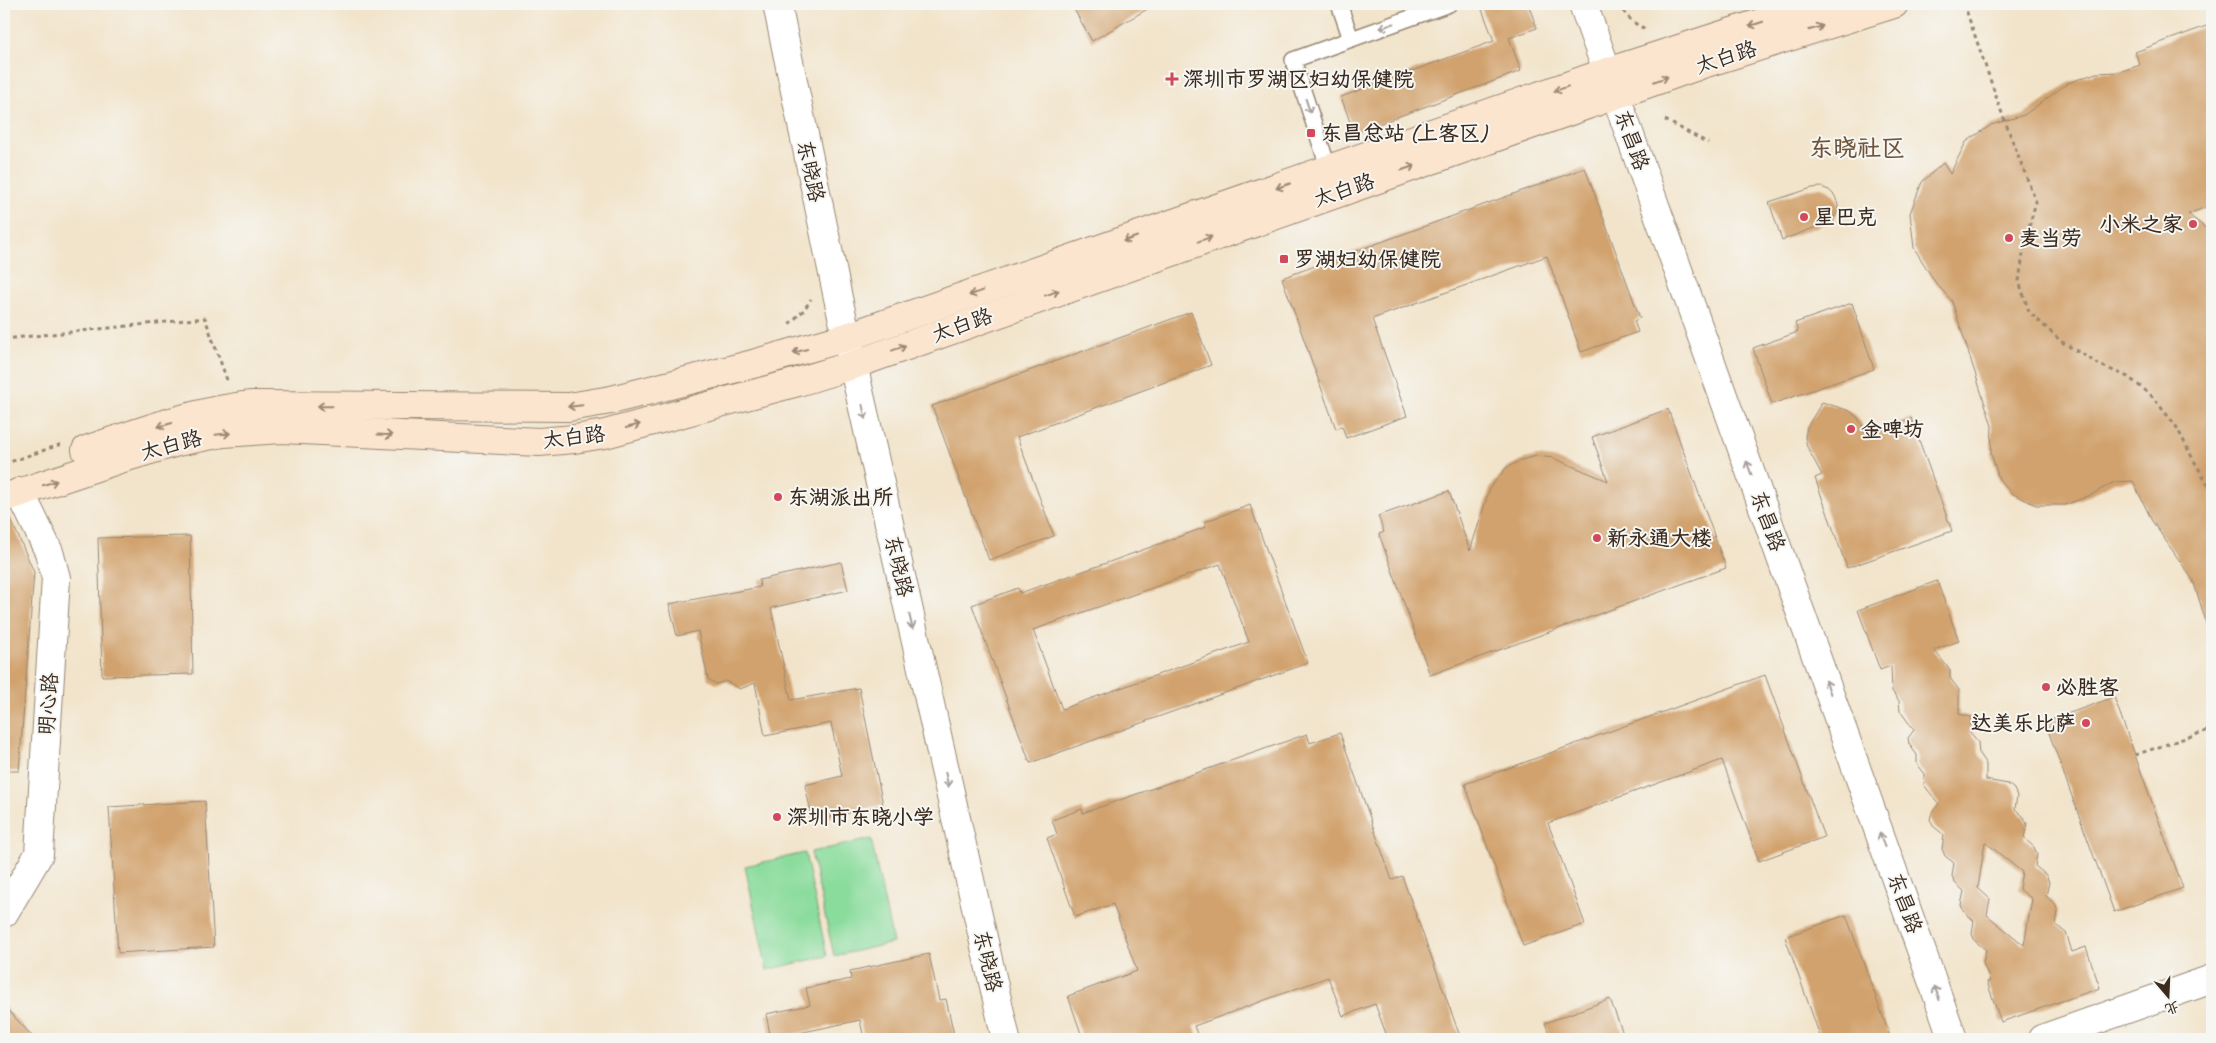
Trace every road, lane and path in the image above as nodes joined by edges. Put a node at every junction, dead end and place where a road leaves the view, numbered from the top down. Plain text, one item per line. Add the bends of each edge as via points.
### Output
1 (777, 4) edge
2 (1339, 4) edge
3 (1449, 4) edge
4 (1583, 4) edge
5 (1619, 4) edge
6 (1819, 4) edge
7 (1894, 4) edge
8 (1964, 4) edge
9 (1646, 29) dead end
10 (1351, 39) junction
11 (1611, 84) junction
12 (1665, 120) dead end
13 (1708, 143) dead end
14 (1333, 181) junction
15 (847, 338) junction
16 (4, 339) edge
17 (853, 365) junction
18 (231, 390) dead end
19 (9, 490) edge
20 (2212, 491) edge
21 (2212, 728) edge
22 (2135, 755) dead end
23 (4, 913) edge
24 (2212, 979) edge
25 (1006, 1039) edge
26 (1953, 1039) edge
27 (2042, 1039) edge

1 - 15 street, 东晓路
2 - 10 lane
3 -> 10 lane
4 - 11 street, 东昌路
5 - 9 path via 1627,17
6 -> 11 main road, 太白路
11 -> 7 main road, 太白路 via 1700,65
8 - 20 path via 2036,202 2025,241 2019,282 2029,312 2062,342 2100,365 2128,377 2150,394 2176,426
10 -> 14 lane via 1292,60
11 - 14 main road, 太白路
26 -> 11 street, 东昌路
12 - 13 path
14 -> 15 main road, 太白路
17 -> 14 main road, 太白路
15 - 17 street, 东晓路
15 -> 19 main road, 太白路 via 611,400 569,407 252,405 226,408 146,430
16 - 18 path via 205,318
19 -> 17 main road, 太白路 via 177,442 223,433 282,429 519,442 590,437
17 -> 25 street, 东晓路
19 - 23 street, 明心路 via 49,552 56,578 39,854
21 - 22 path
24 - 27 street

